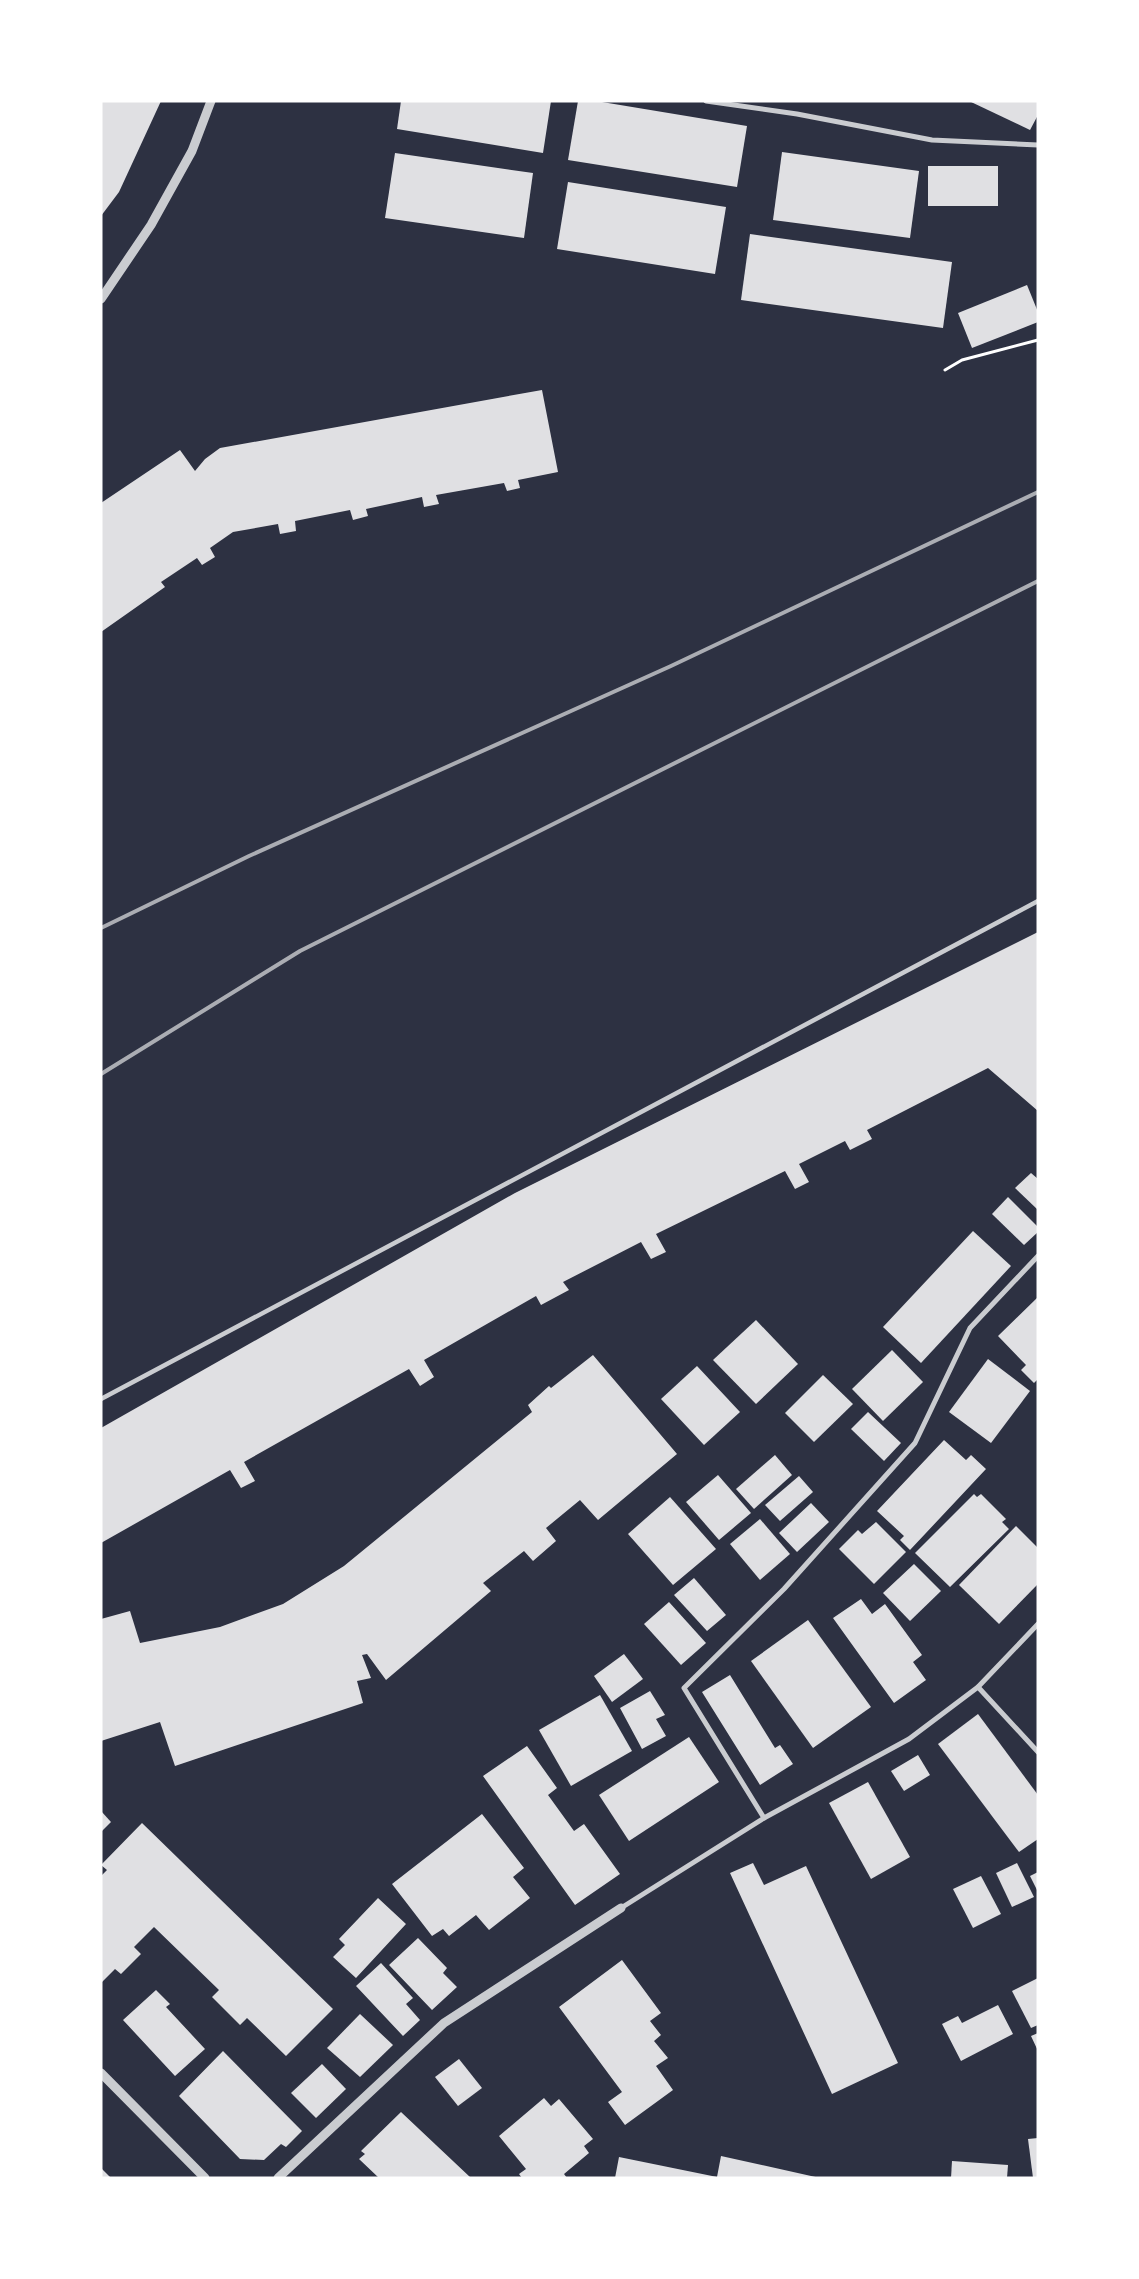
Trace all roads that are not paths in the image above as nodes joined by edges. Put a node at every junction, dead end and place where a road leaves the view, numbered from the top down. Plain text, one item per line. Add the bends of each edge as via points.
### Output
1 (211, 101) edge
2 (706, 101) edge
3 (1038, 145) edge
4 (101, 299) edge
5 (1038, 901) edge
6 (1038, 1256) edge
7 (101, 1399) edge
8 (1038, 1624) edge
9 (978, 1687) junction
10 (1038, 1752) edge
11 (764, 1818) junction
12 (622, 1908) joint
13 (101, 2073) edge
14 (205, 2178) edge
15 (278, 2178) edge

1 - 4 street via 192,151 151,225
2 - 3 street via 797,114 932,140
5 - 7 street
6 - 11 street via 970,1328 915,1443 784,1589 684,1688
8 - 9 street
9 - 10 street
9 - 11 street via 909,1739
11 - 12 street
12 - 15 street via 444,2023
13 - 14 street

